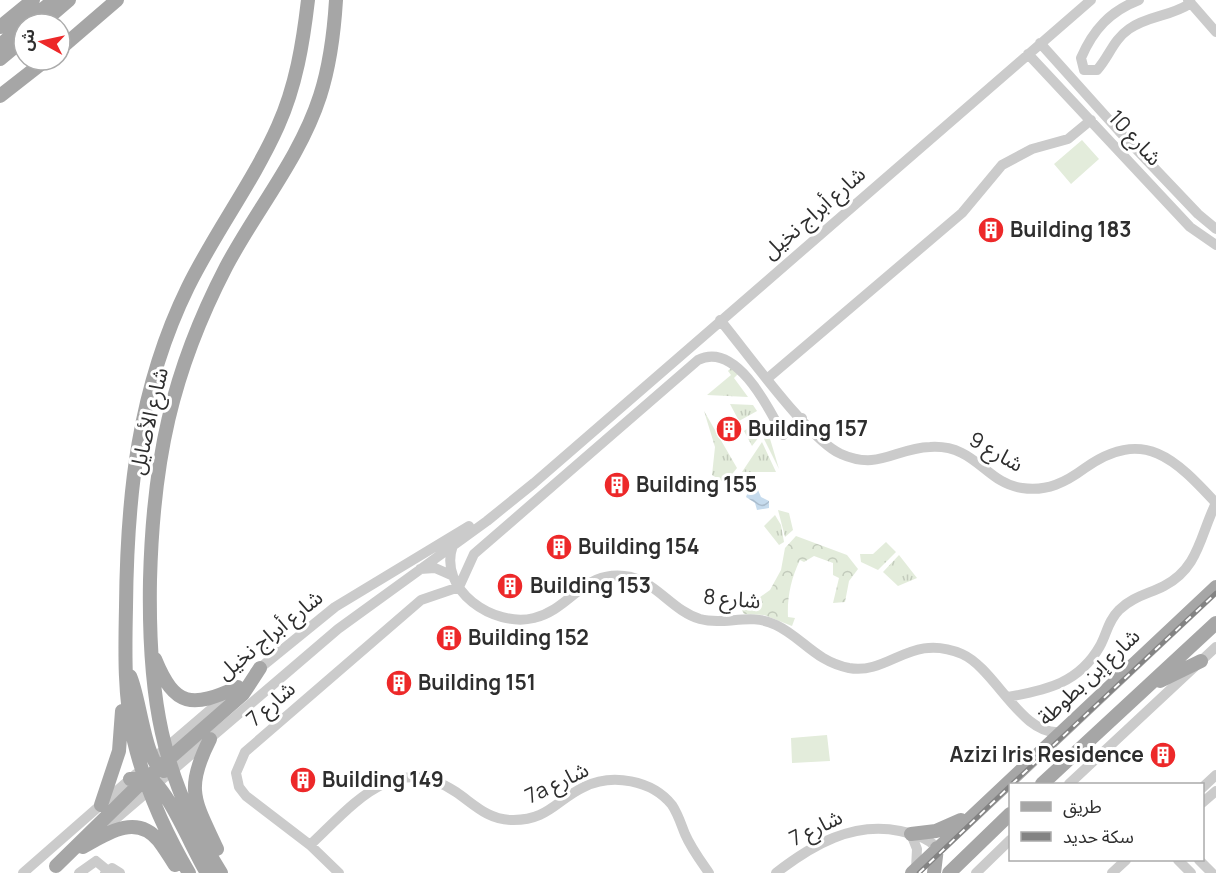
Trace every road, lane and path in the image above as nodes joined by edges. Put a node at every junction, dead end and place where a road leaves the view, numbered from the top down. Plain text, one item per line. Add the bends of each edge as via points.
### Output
1 (33, 0) edge
2 (54, 0) edge
3 (69, 0) edge
4 (117, 0) edge
5 (308, 0) edge
6 (336, 0) edge
7 (1091, 0) edge
8 (1139, 0) edge
9 (1190, 1) edge
10 (40, 12) edge
11 (55, 12) edge
12 (0, 27) edge
13 (1216, 32) edge
14 (12, 35) edge
15 (72, 39) edge
16 (1040, 44) junction
17 (0, 45) edge
18 (12, 49) edge
19 (1029, 54) junction
20 (0, 59) edge
21 (31, 72) edge
22 (0, 96) edge
23 (1101, 112) junction
24 (1087, 116) junction
25 (1216, 228) edge
26 (1216, 245) edge
27 (720, 320) junction
28 (768, 378) junction
29 (802, 418) junction
30 (563, 456) junction
31 (1216, 503) edge
32 (453, 545) junction
33 (418, 569) junction
34 (451, 575) junction
35 (459, 586) junction
36 (1216, 586) edge
37 (1216, 623) edge
38 (149, 646) junction
39 (1216, 647) edge
40 (1201, 662) junction
41 (125, 667) junction
42 (260, 668) junction
43 (238, 687) junction
44 (1148, 688) junction
45 (1008, 697) junction
46 (1039, 729) junction
47 (1062, 732) junction
48 (210, 739) junction
49 (1040, 753) junction
50 (1065, 763) junction
51 (153, 772) junction
52 (1216, 775) edge
53 (1043, 783) edge
54 (1055, 783) edge
55 (1070, 783) edge
56 (1204, 787) edge
57 (1216, 790) edge
58 (1204, 802) edge
59 (101, 805) junction
60 (983, 806) junction
61 (1009, 816) edge
62 (911, 834) junction
63 (1009, 842) edge
64 (310, 845) junction
65 (83, 847) junction
66 (937, 848) junction
67 (1125, 861) edge
68 (1179, 861) edge
69 (1186, 861) edge
70 (1200, 861) edge
71 (52, 869) edge
72 (706, 870) edge
73 (914, 871) edge
74 (106, 872) edge
75 (23, 873) edge
76 (79, 873) edge
77 (120, 873) edge
78 (183, 873) edge
79 (189, 873) edge
80 (207, 873) edge
81 (221, 873) edge
82 (228, 873) edge
83 (339, 873) edge
84 (714, 873) edge
85 (776, 873) edge
86 (934, 873) edge
87 (949, 873) edge
88 (976, 873) edge
89 (1112, 873) edge
90 (1191, 873) edge
91 (1198, 873) edge
92 (1212, 873) edge

1 - 12 main road
2 - 10 main road
3 - 11 main road
4 - 15 main road
5 - 41 main road, شارع الأصايل via 293,86 279,123 187,289 147,395 132,475 127,533
6 - 38 main road, شارع الأصايل via 329,63 320,98 295,152 213,292 171,402 154,495
7 - 16 street, شارع أبراج نخيل
8 - 9 street via 1112,14 1099,27 1081,57 1084,70 1097,70 1112,45 1130,28 1174,14
9 - 13 street
14 - 17 main road
16 - 19 street, شارع أبراج نخيل
16 - 23 street, شارع 10
18 - 20 main road
19 - 24 street, شارع 10
19 - 27 street, شارع أبراج نخيل
21 - 22 main road
23 - 24 street via 1087,104 1083,106
23 - 25 street, شارع 10
24 - 26 street, شارع 10 via 1190,227
24 - 28 street via 1068,139 1032,149 1002,165 962,213
27 - 28 street, شارع 9
27 - 30 street, شارع أبراج نخيل
28 - 29 street, شارع 9
29 - 31 street, شارع 9 via 828,447 853,458 878,460 916,448 944,447 968,455 1000,481 1031,489 1067,481 1110,454 1150,451 1181,466
29 - 35 street via 783,435 763,399 731,362 718,355 704,357 474,554
30 - 32 street, شارع أبراج نخيل via 495,515
30 - 42 street, شارع أبراج نخيل via 480,519 335,607
31 - 45 street via 1200,549 1189,566 1175,580 1120,609 1083,669 1054,687
32 - 33 street, شارع أبراج نخيل
32 - 34 street
33 - 34 street via 435,568
33 - 48 street, شارع أبراج نخيل via 323,641
34 - 35 street, شارع 8
35 - 45 street, شارع 8 via 481,609 518,620 553,610 586,583 608,576 630,577 699,618 749,618 773,623 823,659 849,668 871,667 918,649 956,652 972,660
35 - 64 street, شارع 7 via 421,600 240,759 236,774 242,791
36 - 47 main road, شارع إبن بطوطة
37 - 44 main road
38 - 43 main road via 167,687 184,699 204,701
38 - 51 main road, شارع الأصايل via 154,695
39 - 40 street
40 - 44 main road
40 - 55 street
41 - 51 main road via 138,696
41 - 59 main road, شارع الأصايل via 119,752
42 - 43 street, شارع أبراج نخيل
42 - 51 main road via 243,694
43 - 51 street, شارع أبراج نخيل
44 - 50 main road
45 - 46 street, شارع 8
46 - 47 street
46 - 49 street
47 - 49 main road, شارع إبن بطوطة
48 - 51 street, شارع أبراج نخيل
48 - 82 main road via 198,766 194,796
49 - 60 main road, شارع إبن بطوطة
50 - 53 main road
50 - 54 main road
51 - 59 street, شارع أبراج نخيل
51 - 65 street, شارع أبراج نخيل
51 - 71 main road
51 - 79 main road, شارع الأصايل via 163,825
51 - 80 main road
51 - 81 main road, شارع الأصايل via 189,812
52 - 56 street
57 - 58 street
59 - 75 street, شارع أبراج نخيل
60 - 62 main road via 946,828
60 - 66 main road, شارع إبن بطوطة
61 - 87 main road
62 - 66 street, شارع 7 via 925,838
62 - 73 street via 917,849
62 - 85 street, شارع 7 via 890,829 857,829 826,841
63 - 88 street
64 - 72 street, 7a شارع via 365,795 393,779 417,777 444,784 483,813 508,820 535,818 549,812 593,783 624,780 644,785 665,798
64 - 83 street, شارع 7
65 - 71 street, شارع أبراج نخيل
65 - 78 main road via 119,828 137,827 153,835
66 - 73 main road, شارع إبن بطوطة
66 - 86 main road
67 - 89 street
68 - 90 street
69 - 91 street
70 - 92 street
72 - 84 street, 7a شارع
74 - 76 street via 96,861
74 - 77 street via 114,869

